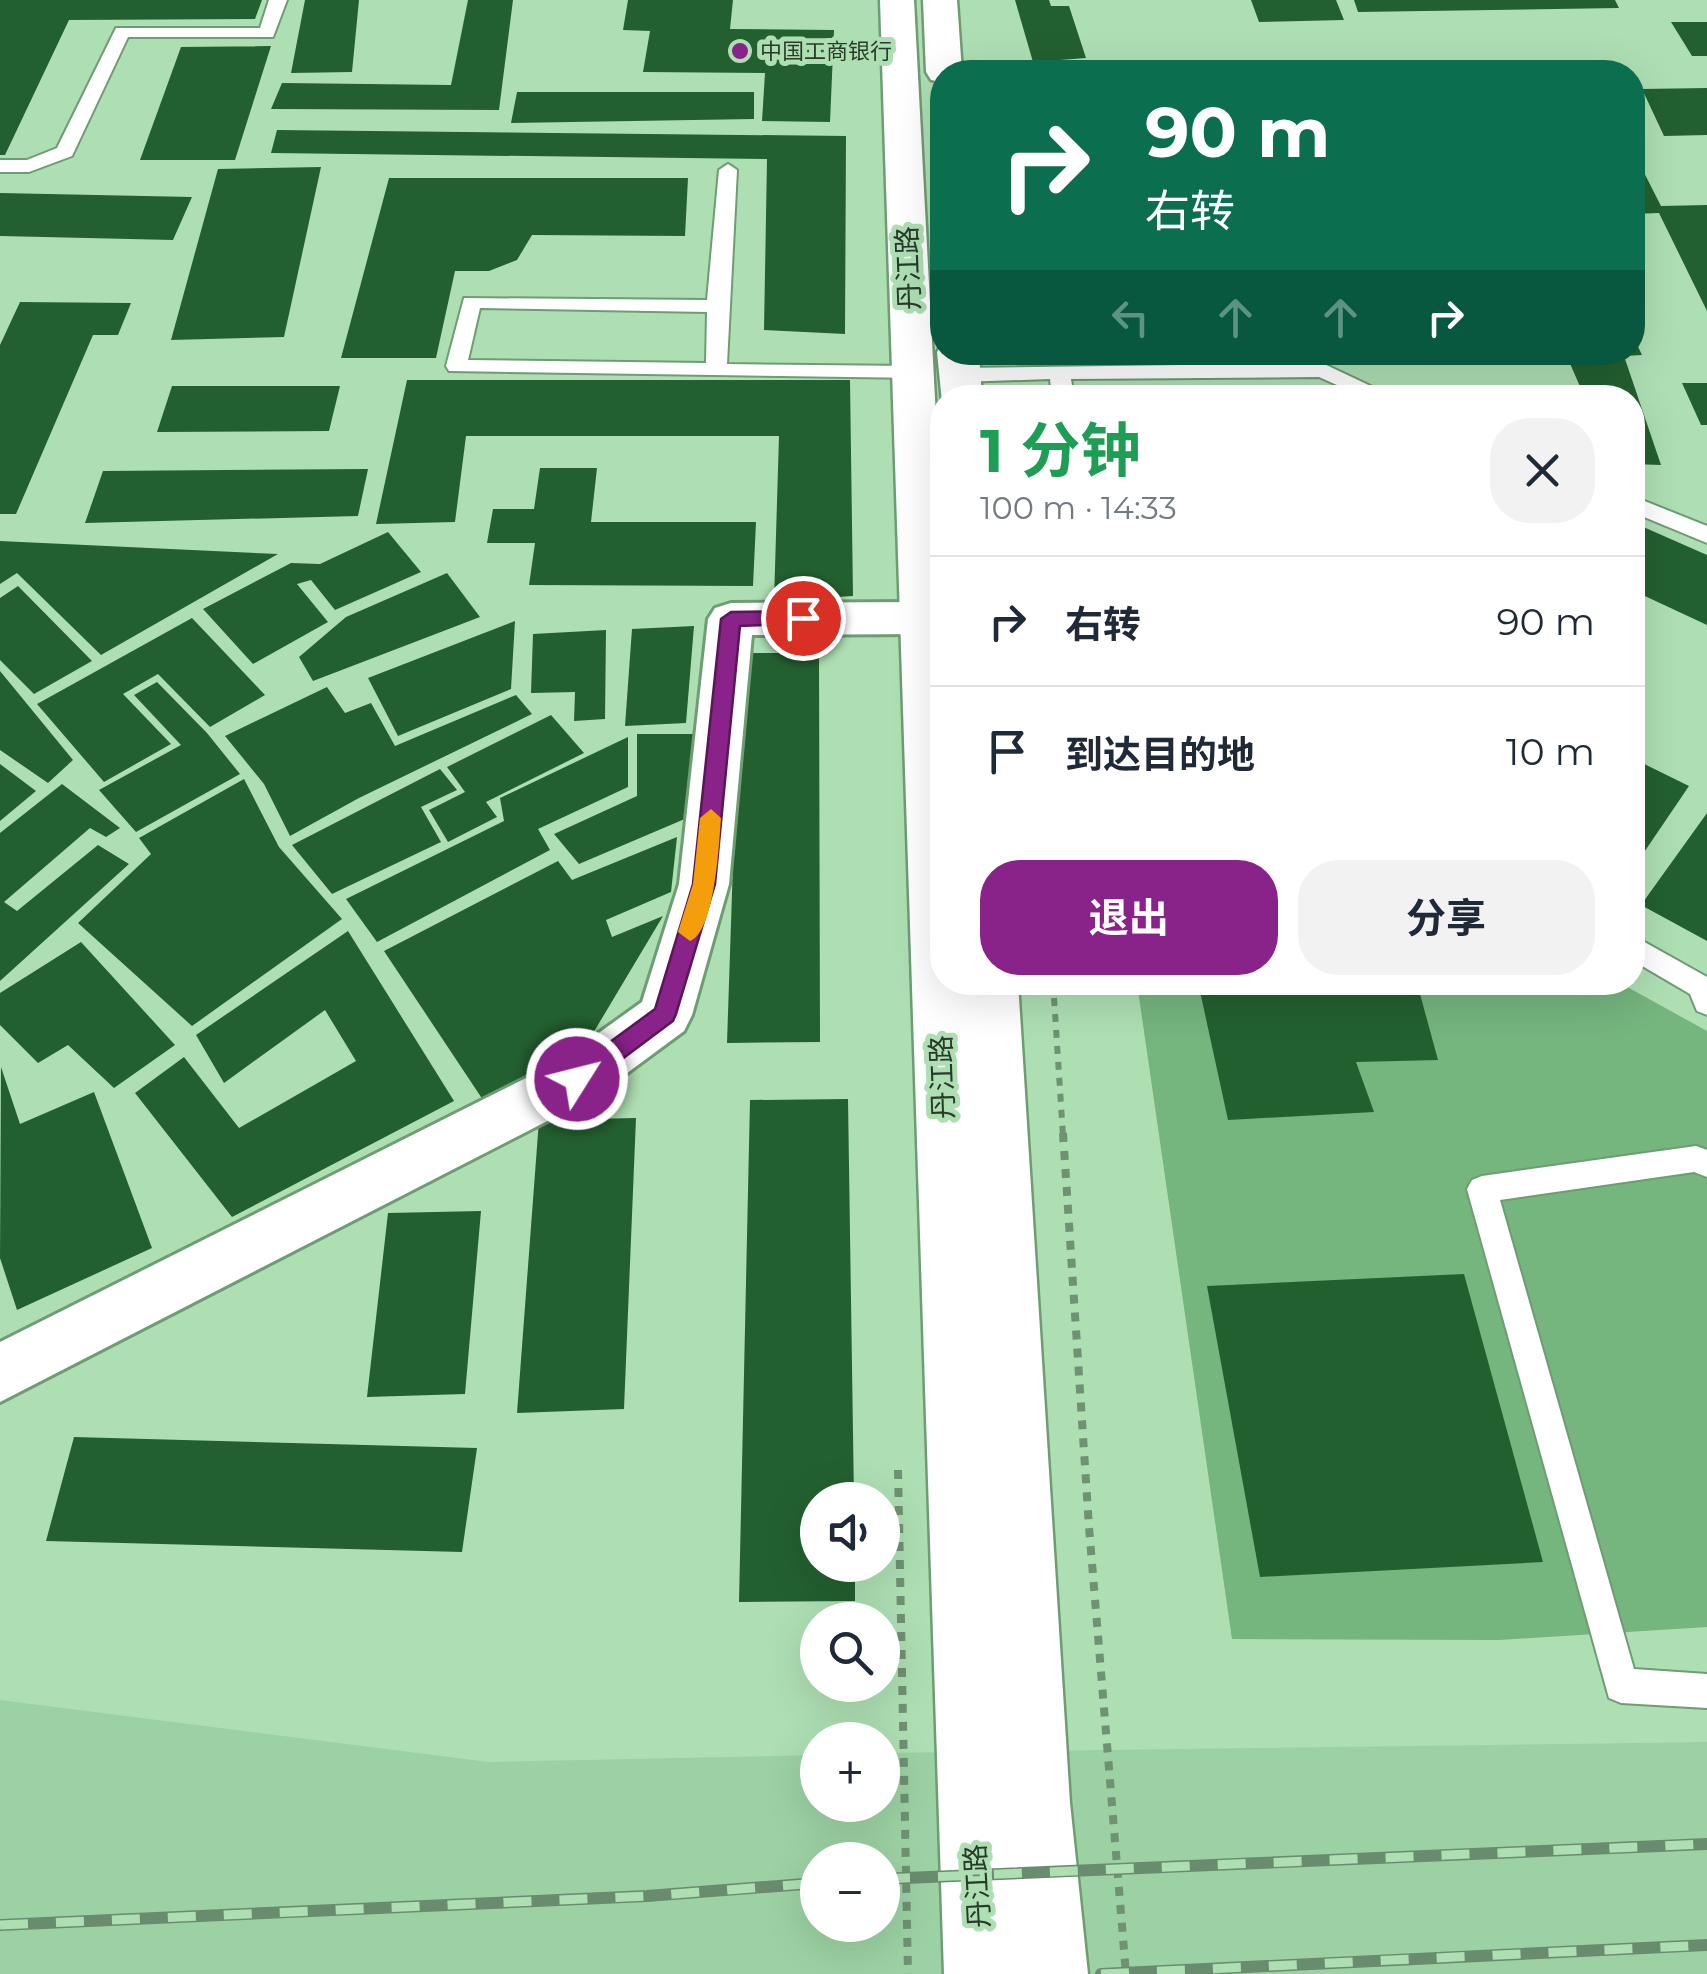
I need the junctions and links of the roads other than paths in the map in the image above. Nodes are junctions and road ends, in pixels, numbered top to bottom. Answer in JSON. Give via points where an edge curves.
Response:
{"nodes":[{"id":1,"x":278,"y":0,"type":"edge"},
{"id":2,"x":897,"y":0,"type":"edge"},
{"id":3,"x":940,"y":0,"type":"edge"},
{"id":4,"x":943,"y":60,"type":"edge"},
{"id":5,"x":0,"y":166,"type":"edge"},
{"id":6,"x":728,"y":170,"type":"dead end"},
{"id":7,"x":930,"y":242,"type":"edge"},
{"id":8,"x":717,"y":306,"type":"junction"},
{"id":9,"x":716,"y":370,"type":"junction"},
{"id":10,"x":1060,"y":372,"type":"junction"},
{"id":11,"x":948,"y":374,"type":"edge"},
{"id":12,"x":1062,"y":385,"type":"edge"},
{"id":13,"x":1356,"y":385,"type":"edge"},
{"id":14,"x":1645,"y":509,"type":"edge"},
{"id":15,"x":1707,"y":535,"type":"edge"},
{"id":16,"x":930,"y":543,"type":"edge"},
{"id":17,"x":922,"y":618,"type":"junction"},
{"id":18,"x":930,"y":799,"type":"edge"},
{"id":19,"x":1645,"y":954,"type":"edge"},
{"id":20,"x":939,"y":995,"type":"edge"},
{"id":21,"x":992,"y":995,"type":"edge"},
{"id":22,"x":1707,"y":1004,"type":"edge"},
{"id":23,"x":1707,"y":1164,"type":"edge"},
{"id":24,"x":0,"y":1374,"type":"edge"},
{"id":25,"x":1707,"y":1691,"type":"edge"},
{"id":26,"x":982,"y":1974,"type":"edge"},
{"id":27,"x":1050,"y":1974,"type":"edge"}],
"edges":[{"from":1,"to":5,"type":"lane","via":[[266,33],[122,32],[65,152],[29,166]]},
{"from":2,"to":7,"type":"main road","name":"丹江路"},
{"from":3,"to":4,"type":"main road"},
{"from":6,"to":8,"type":"lane"},
{"from":8,"to":9,"type":"lane"},
{"from":8,"to":9,"type":"lane","via":[[470,302],[456,366]]},
{"from":9,"to":11,"type":"lane"},
{"from":10,"to":11,"type":"lane"},
{"from":10,"to":12,"type":"lane"},
{"from":10,"to":13,"type":"lane","via":[[1322,370]]},
{"from":14,"to":15,"type":"lane"},
{"from":16,"to":17,"type":"main road","name":"丹江路"},
{"from":17,"to":18,"type":"main road","name":"丹江路"},
{"from":17,"to":24,"type":"street","via":[[731,619],[704,884],[665,1014],[577,1079]]},
{"from":19,"to":22,"type":"lane","via":[[1701,988]]},
{"from":20,"to":26,"type":"main road","name":"丹江路"},
{"from":21,"to":27,"type":"main road","name":"丹江路","via":[[1034,1803]]},
{"from":23,"to":25,"type":"lane","via":[[1696,1159],[1482,1189],[1620,1686]]}]}
